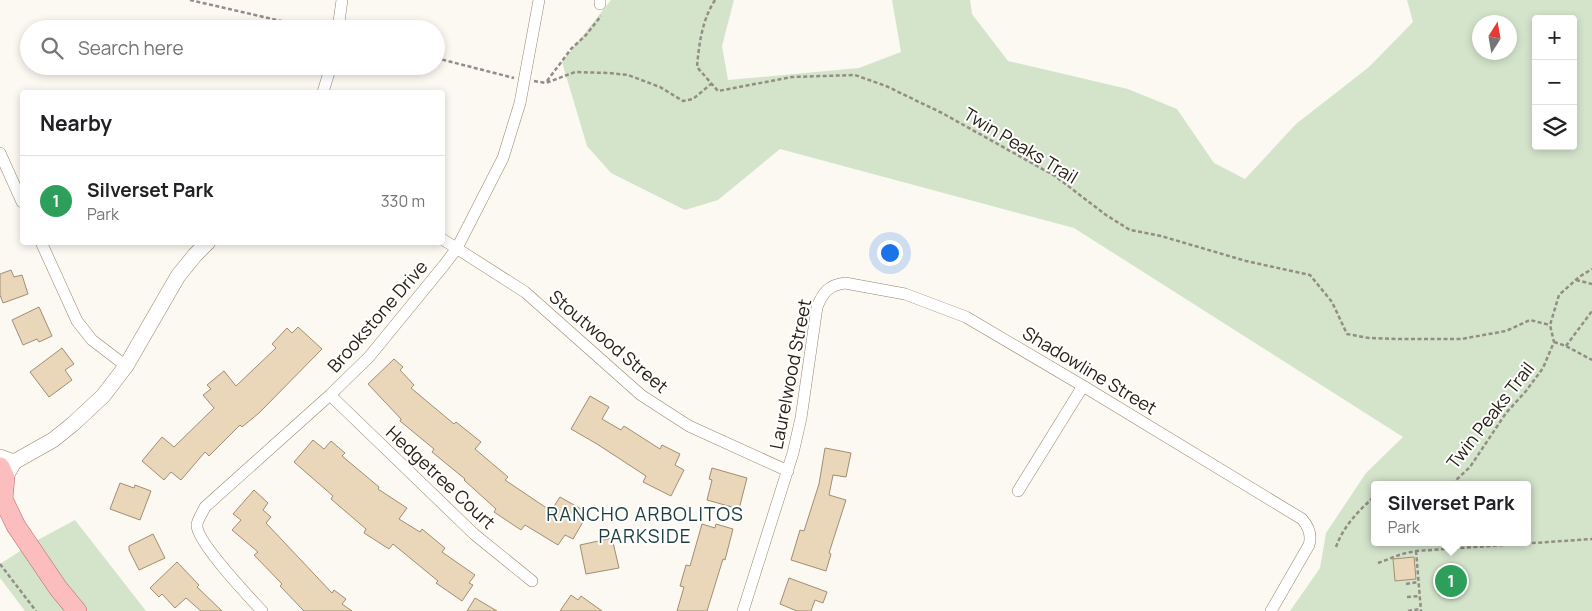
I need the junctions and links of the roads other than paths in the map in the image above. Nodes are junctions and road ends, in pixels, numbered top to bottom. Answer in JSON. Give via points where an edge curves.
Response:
{"nodes":[{"id":1,"x":342,"y":0,"type":"edge"},
{"id":2,"x":539,"y":0,"type":"edge"},
{"id":3,"x":339,"y":20,"type":"edge"},
{"id":4,"x":328,"y":75,"type":"edge"},
{"id":5,"x":324,"y":90,"type":"edge"},
{"id":6,"x":0,"y":153,"type":"edge"},
{"id":7,"x":20,"y":198,"type":"edge"},
{"id":8,"x":445,"y":241,"type":"edge"},
{"id":9,"x":42,"y":245,"type":"edge"},
{"id":10,"x":205,"y":245,"type":"edge"},
{"id":11,"x":457,"y":248,"type":"junction"},
{"id":12,"x":828,"y":288,"type":"joint"},
{"id":13,"x":126,"y":366,"type":"junction"},
{"id":14,"x":1083,"y":386,"type":"junction"},
{"id":15,"x":330,"y":395,"type":"junction"},
{"id":16,"x":4,"y":469,"type":"edge"},
{"id":17,"x":788,"y":471,"type":"junction"},
{"id":18,"x":1018,"y":490,"type":"dead end"},
{"id":19,"x":2,"y":499,"type":"edge"},
{"id":20,"x":532,"y":581,"type":"dead end"},
{"id":21,"x":77,"y":611,"type":"edge"},
{"id":22,"x":262,"y":611,"type":"edge"},
{"id":23,"x":743,"y":611,"type":"edge"},
{"id":24,"x":1270,"y":611,"type":"edge"}],
"edges":[{"from":1,"to":3,"type":"street"},
{"from":2,"to":11,"type":"street","name":"Brookstone Drive","via":[[520,103],[504,158]]},
{"from":4,"to":5,"type":"street"},
{"from":6,"to":7,"type":"street"},
{"from":8,"to":11,"type":"street","name":"Stoutwood Street"},
{"from":9,"to":13,"type":"street","via":[[77,321],[92,340]]},
{"from":10,"to":13,"type":"street","via":[[178,276]]},
{"from":11,"to":15,"type":"street","name":"Brookstone Drive","via":[[369,357]]},
{"from":11,"to":17,"type":"street","name":"Stoutwood Street","via":[[525,292],[641,395],[689,426]]},
{"from":12,"to":14,"type":"street","name":"Shadowline Street","via":[[845,282],[936,304],[966,317]]},
{"from":12,"to":17,"type":"street","name":"Laurelwood Street","via":[[817,307],[801,418]]},
{"from":13,"to":16,"type":"street","via":[[103,396],[74,424]]},
{"from":14,"to":18,"type":"street"},
{"from":14,"to":24,"type":"street","name":"Shadowline Street","via":[[1302,519],[1311,536],[1309,545]]},
{"from":15,"to":20,"type":"street","name":"Hedgetree Court","via":[[474,534]]},
{"from":15,"to":22,"type":"street","name":"Brookstone Drive","via":[[205,508],[197,525],[199,535],[234,582]]},
{"from":16,"to":19,"type":"main road"},
{"from":17,"to":23,"type":"street","name":"Laurelwood Street"},
{"from":19,"to":21,"type":"main road","via":[[16,526]]}]}
